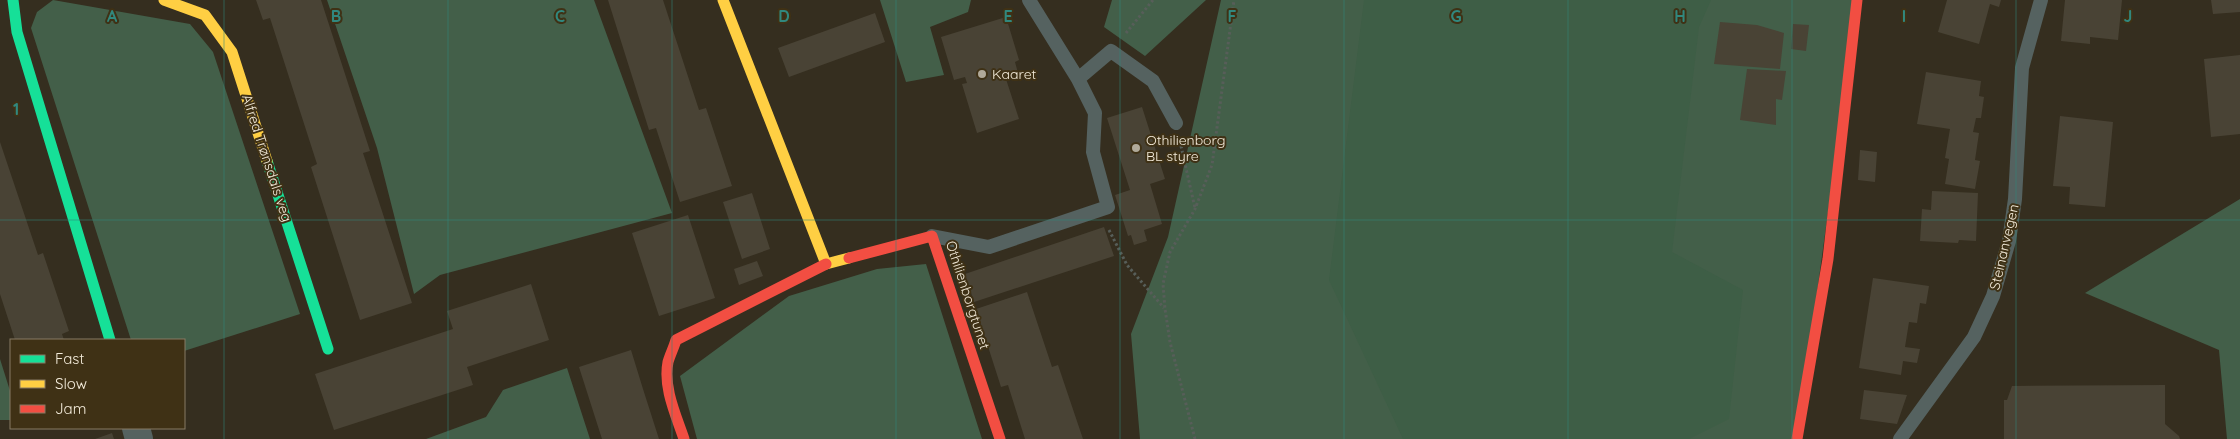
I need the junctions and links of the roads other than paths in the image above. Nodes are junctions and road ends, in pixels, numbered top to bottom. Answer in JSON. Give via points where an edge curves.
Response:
{"nodes":[{"id":1,"x":13,"y":0,"type":"edge"},
{"id":2,"x":164,"y":0,"type":"edge"},
{"id":3,"x":723,"y":0,"type":"edge"},
{"id":4,"x":1029,"y":0,"type":"edge"},
{"id":5,"x":1857,"y":0,"type":"edge"},
{"id":6,"x":2041,"y":0,"type":"edge"},
{"id":7,"x":1078,"y":78,"type":"junction"},
{"id":8,"x":1176,"y":123,"type":"road end"},
{"id":9,"x":932,"y":236,"type":"junction"},
{"id":10,"x":826,"y":264,"type":"junction"},
{"id":11,"x":110,"y":339,"type":"edge"},
{"id":12,"x":328,"y":349,"type":"dead end"},
{"id":13,"x":684,"y":439,"type":"edge"},
{"id":14,"x":1000,"y":439,"type":"edge"},
{"id":15,"x":1797,"y":439,"type":"edge"},
{"id":16,"x":1900,"y":439,"type":"edge"}],
"edges":[{"from":1,"to":11,"type":"street","via":[[17,32]]},
{"from":2,"to":12,"type":"street","name":"Alfred Trønsdals veg","via":[[205,15],[232,52]]},
{"from":3,"to":10,"type":"street"},
{"from":4,"to":7,"type":"lane"},
{"from":5,"to":15,"type":"street","via":[[1828,259]]},
{"from":6,"to":16,"type":"lane","name":"Steinanvegen","via":[[2022,68],[2016,199],[2009,241],[1993,296],[1974,336]]},
{"from":7,"to":8,"type":"lane","via":[[1111,51],[1153,81]]},
{"from":7,"to":9,"type":"lane","via":[[1096,112],[1093,152],[1108,207],[989,247]]},
{"from":9,"to":10,"type":"street","name":"Othilienborgtunet"},
{"from":9,"to":14,"type":"street","name":"Othilienborgtunet"},
{"from":10,"to":13,"type":"street","name":"Othilienborgtunet","via":[[676,340],[668,363],[668,379]]}]}
